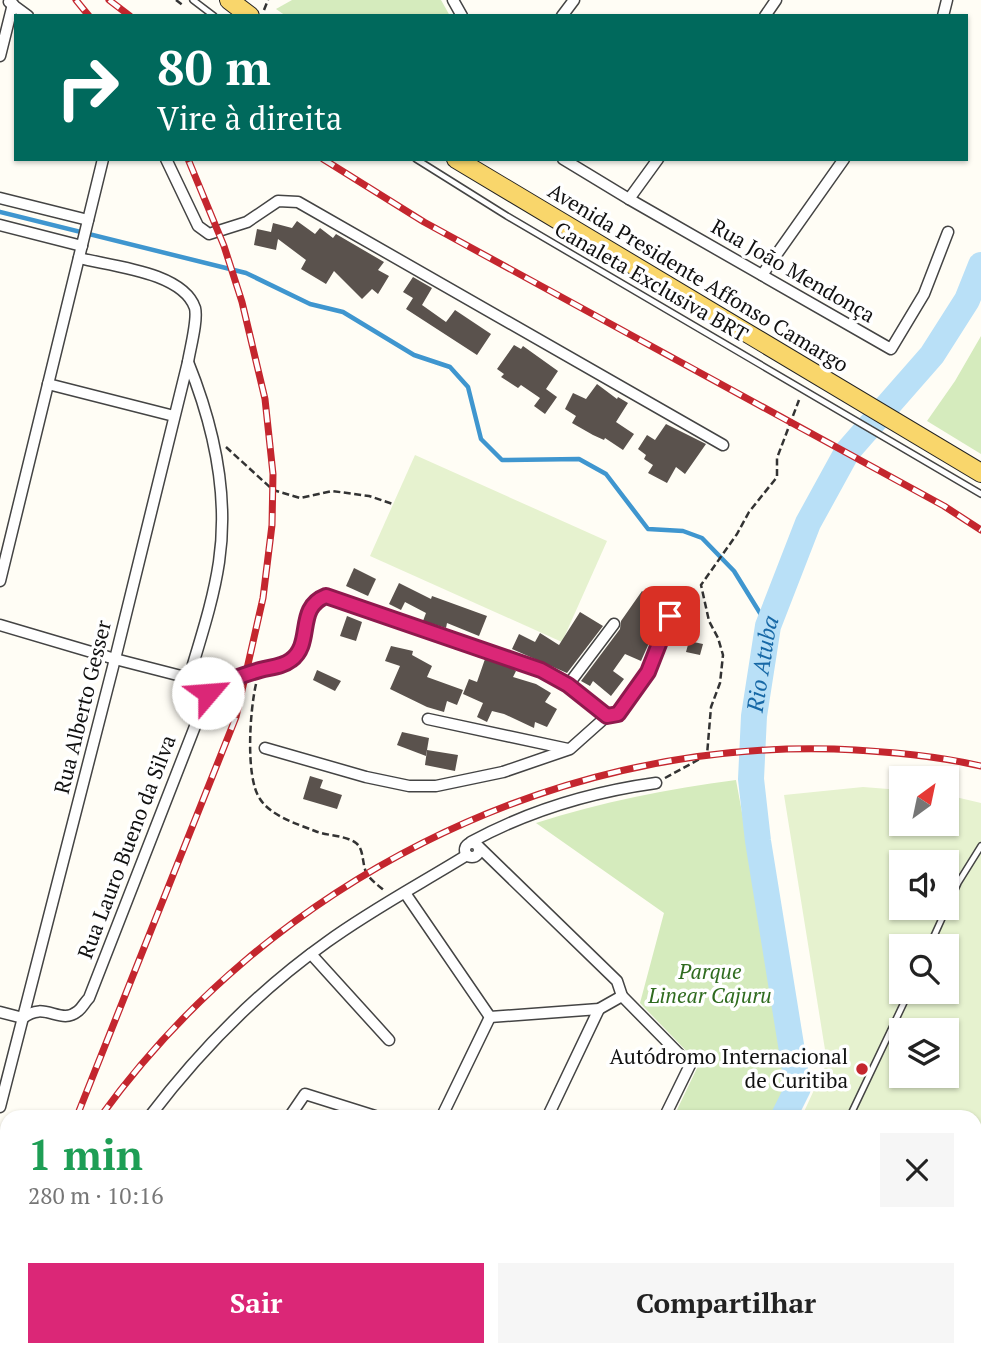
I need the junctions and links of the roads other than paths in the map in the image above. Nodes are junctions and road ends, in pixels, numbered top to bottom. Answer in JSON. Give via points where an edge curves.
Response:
{"nodes":[{"id":1,"x":193,"y":0,"type":"edge"},
{"id":2,"x":229,"y":0,"type":"edge"},
{"id":3,"x":10,"y":2,"type":"edge"},
{"id":4,"x":25,"y":14,"type":"edge"},
{"id":5,"x":211,"y":14,"type":"edge"},
{"id":6,"x":247,"y":14,"type":"edge"},
{"id":7,"x":0,"y":56,"type":"edge"},
{"id":8,"x":103,"y":161,"type":"edge"},
{"id":9,"x":167,"y":161,"type":"edge"},
{"id":10,"x":419,"y":161,"type":"edge"},
{"id":11,"x":459,"y":161,"type":"edge"},
{"id":12,"x":566,"y":161,"type":"edge"},
{"id":13,"x":657,"y":161,"type":"edge"},
{"id":14,"x":843,"y":161,"type":"edge"},
{"id":15,"x":0,"y":198,"type":"edge"},
{"id":16,"x":629,"y":199,"type":"junction"},
{"id":17,"x":88,"y":220,"type":"junction"},
{"id":18,"x":0,"y":225,"type":"edge"},
{"id":19,"x":948,"y":232,"type":"dead end"},
{"id":20,"x":82,"y":246,"type":"junction"},
{"id":21,"x":79,"y":258,"type":"junction"},
{"id":22,"x":762,"y":275,"type":"junction"},
{"id":23,"x":188,"y":362,"type":"junction"},
{"id":24,"x":48,"y":384,"type":"junction"},
{"id":25,"x":823,"y":390,"type":"junction"},
{"id":26,"x":174,"y":416,"type":"junction"},
{"id":27,"x":723,"y":445,"type":"dead end"},
{"id":28,"x":981,"y":473,"type":"edge"},
{"id":29,"x":981,"y":494,"type":"edge"},
{"id":30,"x":0,"y":581,"type":"edge"},
{"id":31,"x":670,"y":616,"type":"dead end"},
{"id":32,"x":614,"y":624,"type":"dead end"},
{"id":33,"x":0,"y":625,"type":"edge"},
{"id":34,"x":115,"y":659,"type":"junction"},
{"id":35,"x":189,"y":678,"type":"junction"},
{"id":36,"x":568,"y":685,"type":"junction"},
{"id":37,"x":208,"y":688,"type":"junction"},
{"id":38,"x":607,"y":716,"type":"junction"},
{"id":39,"x":428,"y":719,"type":"dead end"},
{"id":40,"x":265,"y":748,"type":"dead end"},
{"id":41,"x":570,"y":749,"type":"junction"},
{"id":42,"x":656,"y":783,"type":"road end"},
{"id":43,"x":475,"y":845,"type":"junction"},
{"id":44,"x":981,"y":846,"type":"edge"},
{"id":45,"x":400,"y":896,"type":"junction"},
{"id":46,"x":935,"y":934,"type":"edge"},
{"id":47,"x":310,"y":954,"type":"junction"},
{"id":48,"x":622,"y":996,"type":"junction"},
{"id":49,"x":903,"y":1004,"type":"edge"},
{"id":50,"x":599,"y":1009,"type":"junction"},
{"id":51,"x":0,"y":1013,"type":"edge"},
{"id":52,"x":490,"y":1017,"type":"junction"},
{"id":53,"x":23,"y":1018,"type":"junction"},
{"id":54,"x":389,"y":1040,"type":"dead end"},
{"id":55,"x":0,"y":1107,"type":"edge"},
{"id":56,"x":155,"y":1110,"type":"edge"},
{"id":57,"x":294,"y":1110,"type":"edge"},
{"id":58,"x":356,"y":1110,"type":"edge"},
{"id":59,"x":445,"y":1110,"type":"edge"},
{"id":60,"x":551,"y":1110,"type":"edge"},
{"id":61,"x":668,"y":1110,"type":"edge"},
{"id":62,"x":853,"y":1110,"type":"edge"}],
"edges":[{"from":1,"to":5,"type":"lane"},
{"from":2,"to":6,"type":"main road"},
{"from":3,"to":4,"type":"street"},
{"from":3,"to":7,"type":"street"},
{"from":8,"to":17,"type":"street"},
{"from":9,"to":27,"type":"street","via":[[198,226],[209,234],[247,222],[278,201],[298,202]]},
{"from":10,"to":25,"type":"lane","name":"Canaleta Exclusiva BRT","via":[[804,389]]},
{"from":11,"to":25,"type":"main road","name":"Avenida Presidente Affonso Camargo"},
{"from":12,"to":16,"type":"street","name":"Rua João Mendonça"},
{"from":13,"to":16,"type":"street"},
{"from":14,"to":22,"type":"street"},
{"from":15,"to":17,"type":"street"},
{"from":16,"to":22,"type":"street","name":"Rua João Mendonça"},
{"from":17,"to":20,"type":"street"},
{"from":18,"to":20,"type":"street"},
{"from":19,"to":22,"type":"street","name":"Rua João Mendonça","via":[[924,294],[891,349]]},
{"from":20,"to":21,"type":"street"},
{"from":21,"to":23,"type":"street","name":"Rua Alberto Gesser","via":[[171,281],[190,300],[195,315]]},
{"from":21,"to":24,"type":"street"},
{"from":23,"to":26,"type":"street","name":"Rua Alberto Gesser"},
{"from":23,"to":35,"type":"street","via":[[211,433],[222,523],[212,596]]},
{"from":24,"to":26,"type":"street"},
{"from":24,"to":30,"type":"street"},
{"from":25,"to":28,"type":"main road","name":"Avenida Presidente Affonso Camargo","via":[[881,414]]},
{"from":25,"to":29,"type":"lane","name":"Canaleta Exclusiva BRT"},
{"from":26,"to":34,"type":"street","name":"Rua Alberto Gesser"},
{"from":31,"to":38,"type":"street","via":[[648,672],[618,714]]},
{"from":32,"to":36,"type":"street"},
{"from":33,"to":34,"type":"street"},
{"from":34,"to":35,"type":"street"},
{"from":34,"to":53,"type":"street","name":"Rua Alberto Gesser"},
{"from":35,"to":37,"type":"street"},
{"from":36,"to":37,"type":"street","via":[[541,670],[326,596],[309,609],[300,650],[292,659]]},
{"from":36,"to":38,"type":"street"},
{"from":37,"to":53,"type":"street","name":"Rua Lauro Bueno da Silva","via":[[89,998],[69,1016],[38,1010]]},
{"from":38,"to":41,"type":"street"},
{"from":39,"to":41,"type":"street"},
{"from":40,"to":41,"type":"street","via":[[409,786],[436,786],[502,772]]},
{"from":42,"to":43,"type":"street","via":[[530,814],[498,828]]},
{"from":43,"to":45,"type":"street","via":[[465,849],[467,855]]},
{"from":43,"to":48,"type":"street","via":[[617,981]]},
{"from":44,"to":46,"type":"lane"},
{"from":45,"to":47,"type":"street"},
{"from":45,"to":52,"type":"street"},
{"from":47,"to":54,"type":"street"},
{"from":47,"to":56,"type":"street","via":[[226,1026]]},
{"from":48,"to":50,"type":"street"},
{"from":48,"to":61,"type":"street","via":[[690,1065]]},
{"from":49,"to":62,"type":"lane"},
{"from":50,"to":52,"type":"street"},
{"from":50,"to":60,"type":"street"},
{"from":51,"to":53,"type":"street"},
{"from":52,"to":59,"type":"street"},
{"from":53,"to":55,"type":"street","name":"Rua Alberto Gesser"},
{"from":57,"to":58,"type":"street","via":[[305,1094]]}]}
